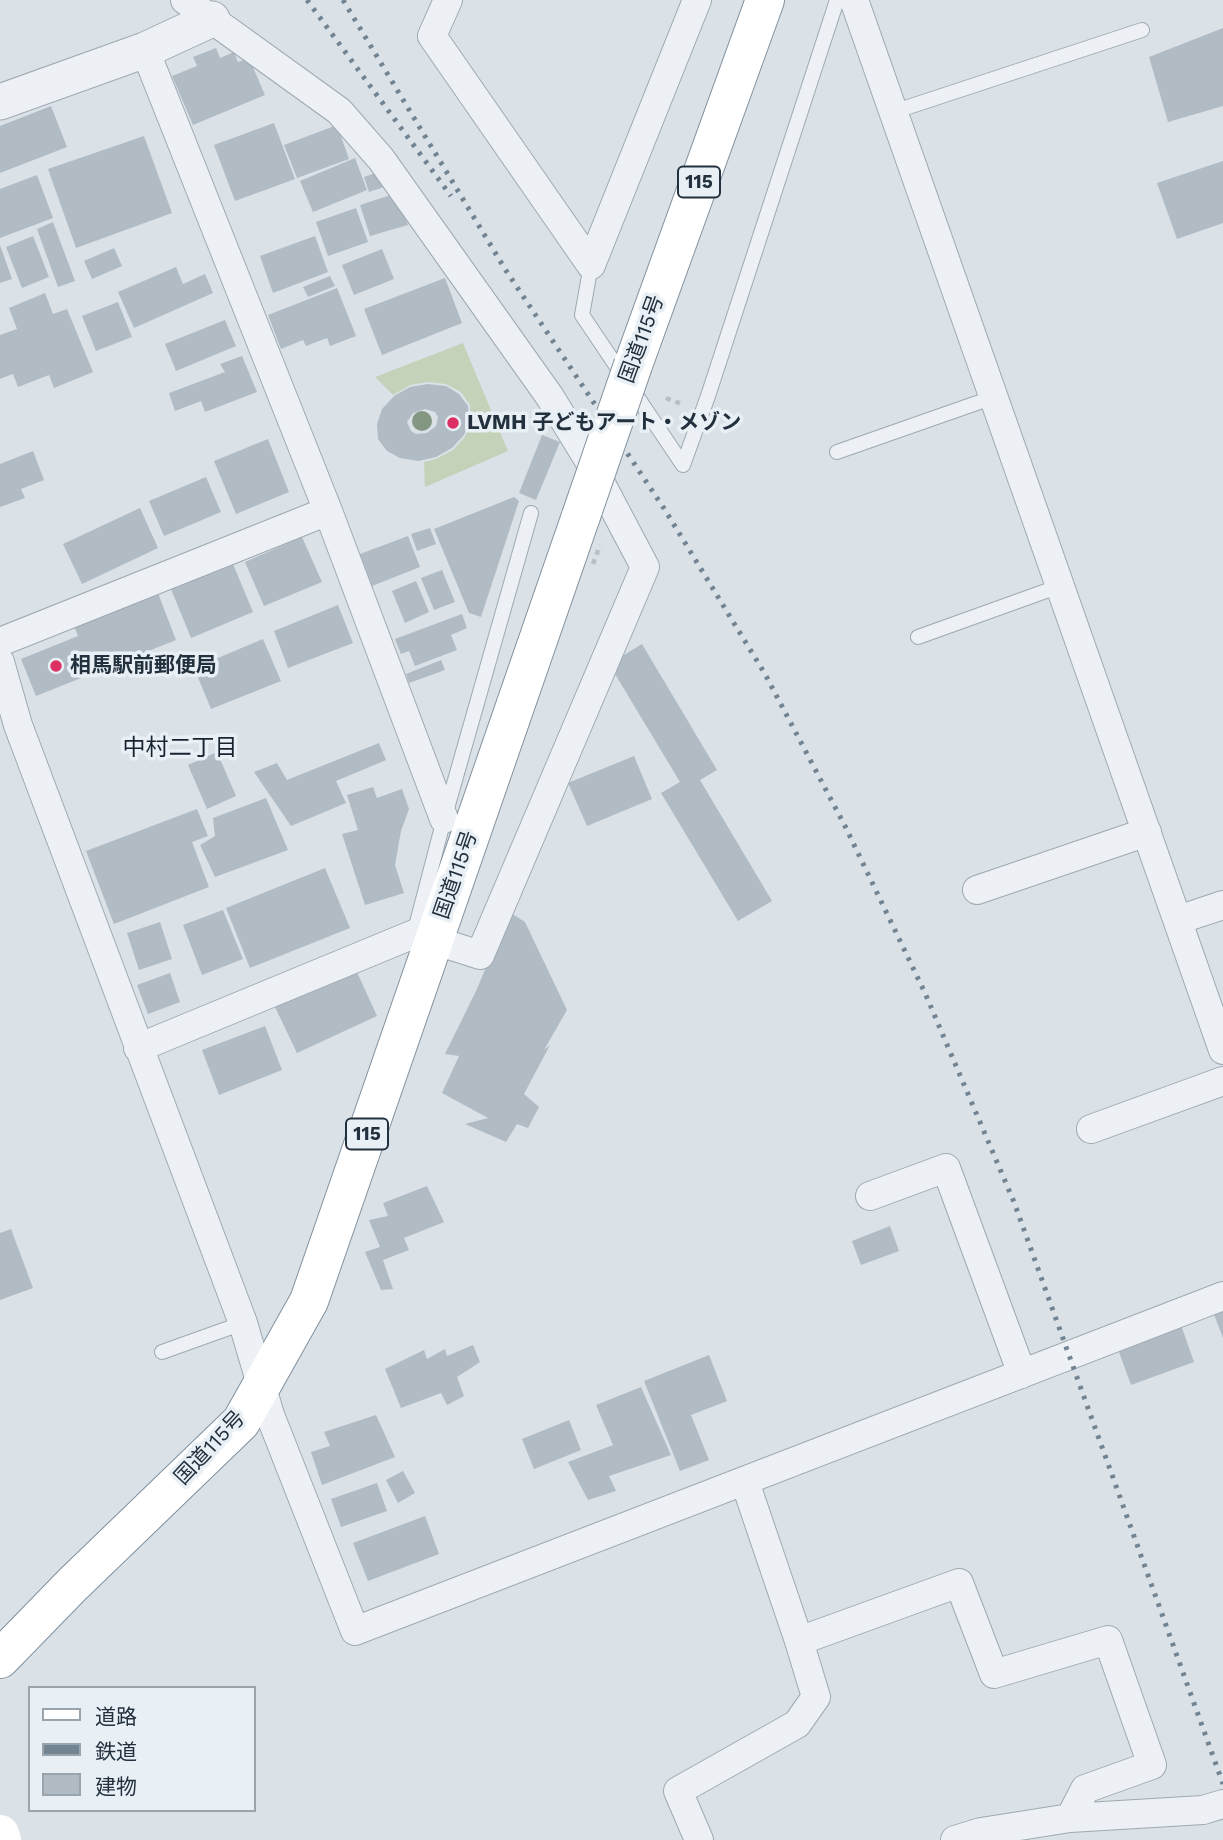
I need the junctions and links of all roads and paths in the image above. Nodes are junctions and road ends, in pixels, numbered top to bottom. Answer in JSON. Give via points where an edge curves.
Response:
{"nodes":[{"id":1,"x":448,"y":0,"type":"edge"},
{"id":2,"x":697,"y":0,"type":"edge"},
{"id":3,"x":765,"y":0,"type":"edge"},
{"id":4,"x":837,"y":0,"type":"edge"},
{"id":5,"x":854,"y":0,"type":"edge"},
{"id":6,"x":198,"y":9,"type":"edge"},
{"id":7,"x":1142,"y":30,"type":"dead end"},
{"id":8,"x":145,"y":50,"type":"junction"},
{"id":9,"x":0,"y":102,"type":"edge"},
{"id":10,"x":893,"y":112,"type":"junction"},
{"id":11,"x":591,"y":265,"type":"junction"},
{"id":12,"x":994,"y":397,"type":"junction"},
{"id":13,"x":837,"y":452,"type":"dead end"},
{"id":14,"x":328,"y":511,"type":"junction"},
{"id":15,"x":531,"y":513,"type":"dead end"},
{"id":16,"x":1060,"y":586,"type":"junction"},
{"id":17,"x":918,"y":637,"type":"dead end"},
{"id":18,"x":0,"y":642,"type":"edge"},
{"id":19,"x":0,"y":662,"type":"edge"},
{"id":20,"x":444,"y":819,"type":"junction"},
{"id":21,"x":1147,"y":832,"type":"junction"},
{"id":22,"x":977,"y":890,"type":"dead end"},
{"id":23,"x":1223,"y":905,"type":"edge"},
{"id":24,"x":1178,"y":920,"type":"junction"},
{"id":25,"x":419,"y":935,"type":"joint"},
{"id":26,"x":452,"y":946,"type":"dead end"},
{"id":27,"x":138,"y":1048,"type":"junction"},
{"id":28,"x":1223,"y":1050,"type":"edge"},
{"id":29,"x":1223,"y":1082,"type":"edge"},
{"id":30,"x":1091,"y":1129,"type":"dead end"},
{"id":31,"x":870,"y":1196,"type":"dead end"},
{"id":32,"x":1223,"y":1296,"type":"edge"},
{"id":33,"x":243,"y":1323,"type":"junction"},
{"id":34,"x":162,"y":1352,"type":"dead end"},
{"id":35,"x":1022,"y":1374,"type":"junction"},
{"id":36,"x":261,"y":1384,"type":"junction"},
{"id":37,"x":745,"y":1482,"type":"junction"},
{"id":38,"x":799,"y":1642,"type":"junction"},
{"id":39,"x":0,"y":1659,"type":"edge"},
{"id":40,"x":1223,"y":1804,"type":"edge"},
{"id":41,"x":1070,"y":1818,"type":"junction"},
{"id":42,"x":0,"y":1834,"type":"edge"},
{"id":43,"x":2,"y":1840,"type":"edge"},
{"id":44,"x":699,"y":1840,"type":"edge"},
{"id":45,"x":955,"y":1840,"type":"edge"}],
"edges":[{"from":1,"to":11,"type":"street","via":[[432,36]]},
{"from":2,"to":11,"type":"street"},
{"from":3,"to":36,"type":"main road","name":"国道115号","number":"115","bridge":true,"via":[[633,365],[309,1301]]},
{"from":4,"to":11,"type":"lane","via":[[683,465],[582,315]]},
{"from":5,"to":10,"type":"street"},
{"from":6,"to":8,"type":"street"},
{"from":6,"to":26,"type":"street","via":[[339,111],[381,159],[550,397],[645,567],[480,956]]},
{"from":7,"to":10,"type":"lane"},
{"from":8,"to":9,"type":"street"},
{"from":8,"to":14,"type":"street"},
{"from":10,"to":12,"type":"street"},
{"from":12,"to":13,"type":"lane"},
{"from":12,"to":16,"type":"street"},
{"from":14,"to":18,"type":"street"},
{"from":14,"to":20,"type":"street"},
{"from":15,"to":20,"type":"lane"},
{"from":16,"to":17,"type":"lane"},
{"from":16,"to":21,"type":"street"},
{"from":19,"to":27,"type":"street","via":[[18,725]]},
{"from":20,"to":25,"type":"lane"},
{"from":21,"to":22,"type":"street"},
{"from":21,"to":24,"type":"street"},
{"from":23,"to":24,"type":"street"},
{"from":24,"to":28,"type":"street"},
{"from":25,"to":27,"type":"street"},
{"from":27,"to":33,"type":"street"},
{"from":29,"to":30,"type":"street"},
{"from":31,"to":35,"type":"street","via":[[946,1168]]},
{"from":32,"to":35,"type":"street"},
{"from":33,"to":34,"type":"lane"},
{"from":33,"to":36,"type":"street"},
{"from":35,"to":37,"type":"street"},
{"from":36,"to":37,"type":"street","via":[[355,1632]]},
{"from":36,"to":39,"type":"main road","name":"国道115号","number":"115","via":[[241,1422]]},
{"from":37,"to":38,"type":"street"},
{"from":38,"to":41,"type":"street","via":[[959,1583],[994,1674],[1108,1640],[1152,1765],[1085,1789]]},
{"from":38,"to":44,"type":"street","via":[[816,1697],[797,1724],[678,1791]]},
{"from":40,"to":41,"type":"street","via":[[1203,1810]]},
{"from":41,"to":45,"type":"street"},
{"from":42,"to":43,"type":"main road"}]}
